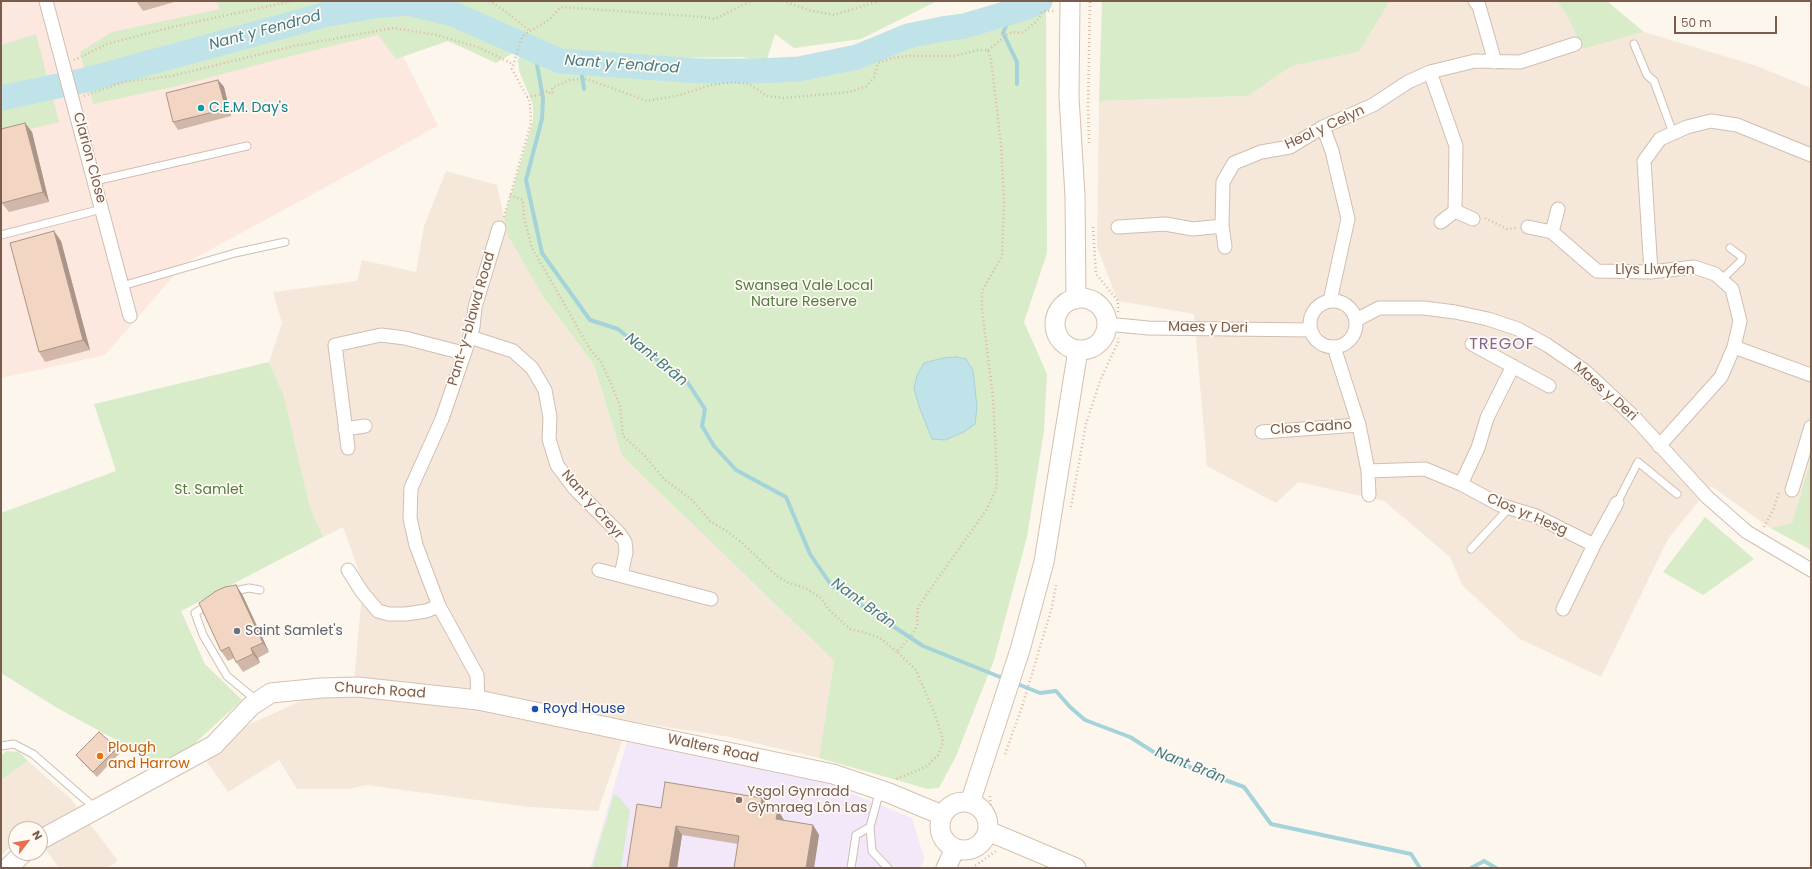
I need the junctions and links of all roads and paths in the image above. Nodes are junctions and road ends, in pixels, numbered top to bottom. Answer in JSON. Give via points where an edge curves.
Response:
{"nodes":[{"id":1,"x":46,"y":1,"type":"edge"},
{"id":2,"x":293,"y":1,"type":"edge"},
{"id":3,"x":489,"y":1,"type":"edge"},
{"id":4,"x":751,"y":1,"type":"edge"},
{"id":5,"x":783,"y":1,"type":"edge"},
{"id":6,"x":879,"y":1,"type":"edge"},
{"id":7,"x":1475,"y":1,"type":"edge"},
{"id":8,"x":1070,"y":5,"type":"edge"},
{"id":9,"x":530,"y":31,"type":"junction"},
{"id":10,"x":1575,"y":44,"type":"dead end"},
{"id":11,"x":1634,"y":44,"type":"dead end"},
{"id":12,"x":988,"y":50,"type":"junction"},
{"id":13,"x":1495,"y":62,"type":"junction"},
{"id":14,"x":63,"y":64,"type":"junction"},
{"id":15,"x":513,"y":64,"type":"junction"},
{"id":16,"x":1430,"y":72,"type":"junction"},
{"id":17,"x":527,"y":97,"type":"junction"},
{"id":18,"x":73,"y":98,"type":"junction"},
{"id":19,"x":1323,"y":127,"type":"junction"},
{"id":20,"x":1673,"y":133,"type":"junction"},
{"id":21,"x":247,"y":146,"type":"dead end"},
{"id":22,"x":1811,"y":155,"type":"edge"},
{"id":23,"x":95,"y":181,"type":"junction"},
{"id":24,"x":510,"y":195,"type":"junction"},
{"id":25,"x":102,"y":209,"type":"junction"},
{"id":26,"x":1558,"y":209,"type":"dead end"},
{"id":27,"x":1455,"y":211,"type":"junction"},
{"id":28,"x":1473,"y":219,"type":"joint"},
{"id":29,"x":1441,"y":222,"type":"dead end"},
{"id":30,"x":1118,"y":226,"type":"dead end"},
{"id":31,"x":1222,"y":226,"type":"junction"},
{"id":32,"x":1528,"y":227,"type":"joint"},
{"id":33,"x":499,"y":228,"type":"joint"},
{"id":34,"x":1552,"y":232,"type":"junction"},
{"id":35,"x":1,"y":235,"type":"edge"},
{"id":36,"x":285,"y":242,"type":"dead end"},
{"id":37,"x":1225,"y":247,"type":"dead end"},
{"id":38,"x":1730,"y":248,"type":"dead end"},
{"id":39,"x":1651,"y":272,"type":"junction"},
{"id":40,"x":1721,"y":280,"type":"junction"},
{"id":41,"x":122,"y":286,"type":"junction"},
{"id":42,"x":1076,"y":299,"type":"junction"},
{"id":43,"x":1330,"y":301,"type":"junction"},
{"id":44,"x":130,"y":316,"type":"dead end"},
{"id":45,"x":1356,"y":320,"type":"junction"},
{"id":46,"x":1106,"y":324,"type":"junction"},
{"id":47,"x":1311,"y":330,"type":"junction"},
{"id":48,"x":470,"y":336,"type":"junction"},
{"id":49,"x":1472,"y":344,"type":"dead end"},
{"id":50,"x":1734,"y":347,"type":"junction"},
{"id":51,"x":1334,"y":348,"type":"junction"},
{"id":52,"x":1078,"y":350,"type":"junction"},
{"id":53,"x":463,"y":353,"type":"junction"},
{"id":54,"x":1513,"y":366,"type":"junction"},
{"id":55,"x":1811,"y":376,"type":"edge"},
{"id":56,"x":1549,"y":386,"type":"dead end"},
{"id":57,"x":1359,"y":425,"type":"junction"},
{"id":58,"x":365,"y":426,"type":"dead end"},
{"id":59,"x":1811,"y":427,"type":"edge"},
{"id":60,"x":345,"y":430,"type":"junction"},
{"id":61,"x":1262,"y":432,"type":"dead end"},
{"id":62,"x":1659,"y":446,"type":"junction"},
{"id":63,"x":348,"y":448,"type":"dead end"},
{"id":64,"x":1368,"y":471,"type":"junction"},
{"id":65,"x":1461,"y":484,"type":"junction"},
{"id":66,"x":1792,"y":490,"type":"joint"},
{"id":67,"x":1677,"y":494,"type":"dead end"},
{"id":68,"x":1369,"y":496,"type":"dead end"},
{"id":69,"x":1617,"y":503,"type":"joint"},
{"id":70,"x":1509,"y":508,"type":"junction"},
{"id":71,"x":1757,"y":539,"type":"junction"},
{"id":72,"x":1594,"y":545,"type":"junction"},
{"id":73,"x":1471,"y":549,"type":"dead end"},
{"id":74,"x":348,"y":570,"type":"dead end"},
{"id":75,"x":599,"y":570,"type":"dead end"},
{"id":76,"x":1811,"y":570,"type":"edge"},
{"id":77,"x":621,"y":575,"type":"junction"},
{"id":78,"x":260,"y":590,"type":"dead end"},
{"id":79,"x":711,"y":599,"type":"dead end"},
{"id":80,"x":439,"y":606,"type":"junction"},
{"id":81,"x":1563,"y":609,"type":"dead end"},
{"id":82,"x":897,"y":652,"type":"junction"},
{"id":83,"x":478,"y":700,"type":"junction"},
{"id":84,"x":258,"y":702,"type":"junction"},
{"id":85,"x":1,"y":746,"type":"edge"},
{"id":86,"x":885,"y":791,"type":"junction"},
{"id":87,"x":970,"y":803,"type":"junction"},
{"id":88,"x":96,"y":809,"type":"junction"},
{"id":89,"x":942,"y":815,"type":"junction"},
{"id":90,"x":870,"y":827,"type":"junction"},
{"id":91,"x":988,"y":831,"type":"junction"},
{"id":92,"x":48,"y":836,"type":"edge"},
{"id":93,"x":955,"y":849,"type":"junction"},
{"id":94,"x":851,"y":868,"type":"edge"},
{"id":95,"x":888,"y":868,"type":"edge"},
{"id":96,"x":946,"y":868,"type":"edge"},
{"id":97,"x":1076,"y":868,"type":"edge"}],
"edges":[{"from":1,"to":14,"type":"street","name":"Clarion Close"},
{"from":2,"to":14,"type":"path","via":[[172,26],[107,44]]},
{"from":3,"to":9,"type":"path"},
{"from":4,"to":9,"type":"path","via":[[715,19],[560,7],[549,20]]},
{"from":5,"to":6,"type":"path","via":[[808,10],[834,15]]},
{"from":7,"to":13,"type":"street","via":[[1479,6]]},
{"from":8,"to":12,"type":"path","via":[[1043,11],[1037,21],[1021,33],[1013,32]]},
{"from":8,"to":42,"type":"main road","via":[[1069,97],[1075,196]]},
{"from":9,"to":15,"type":"path","via":[[522,37]]},
{"from":10,"to":13,"type":"street","name":"Heol y Celyn","via":[[1520,62]]},
{"from":11,"to":20,"type":"lane","via":[[1647,75],[1654,82]]},
{"from":12,"to":17,"type":"path","via":[[954,56],[892,58],[878,63],[874,76],[866,86],[850,92],[784,98],[767,96],[749,84],[733,82],[648,101],[581,79],[558,85],[552,88],[551,94],[548,91]]},
{"from":12,"to":82,"type":"path","via":[[1001,144],[1004,201],[1002,256],[982,291],[993,397],[996,489],[987,509],[922,601],[918,608],[917,626]]},
{"from":13,"to":16,"type":"street","name":"Heol y Celyn","via":[[1475,61]]},
{"from":14,"to":18,"type":"street","name":"Clarion Close"},
{"from":15,"to":17,"type":"path","via":[[512,69]]},
{"from":15,"to":18,"type":"path","via":[[480,48],[437,35],[393,28],[294,46],[172,76],[124,82]]},
{"from":16,"to":19,"type":"street","name":"Heol y Celyn","via":[[1408,82],[1373,105]]},
{"from":16,"to":27,"type":"street","via":[[1456,146]]},
{"from":17,"to":24,"type":"path","via":[[530,102],[531,124]]},
{"from":18,"to":23,"type":"street","name":"Clarion Close"},
{"from":19,"to":31,"type":"street","name":"Heol y Celyn","via":[[1290,147],[1261,152],[1234,163],[1223,182]]},
{"from":19,"to":43,"type":"street","via":[[1332,151],[1348,219]]},
{"from":20,"to":22,"type":"street","via":[[1712,121],[1737,125]]},
{"from":20,"to":39,"type":"street","via":[[1660,139],[1644,161]]},
{"from":21,"to":23,"type":"lane"},
{"from":23,"to":25,"type":"street","name":"Clarion Close"},
{"from":24,"to":33,"type":"path"},
{"from":24,"to":82,"type":"path","via":[[523,200],[524,218],[532,248],[590,348],[601,362],[620,406],[623,436],[643,454],[664,479],[692,500],[710,521],[741,542],[777,576],[821,598],[829,610],[850,629],[880,638]]},
{"from":25,"to":35,"type":"lane"},
{"from":25,"to":41,"type":"street","name":"Clarion Close"},
{"from":26,"to":34,"type":"street"},
{"from":27,"to":28,"type":"street"},
{"from":27,"to":29,"type":"street"},
{"from":28,"to":32,"type":"path","via":[[1481,216],[1507,229]]},
{"from":30,"to":31,"type":"street","via":[[1165,224],[1193,229]]},
{"from":31,"to":37,"type":"street","name":"Heol y Celyn"},
{"from":32,"to":34,"type":"street","name":"Llys Llwyfen"},
{"from":33,"to":48,"type":"street","name":"Pant-y-blawd Road","via":[[475,307]]},
{"from":34,"to":39,"type":"street","name":"Llys Llwyfen","via":[[1597,271]]},
{"from":36,"to":41,"type":"lane","via":[[235,253]]},
{"from":38,"to":40,"type":"lane","via":[[1742,257],[1741,261]]},
{"from":39,"to":40,"type":"street","name":"Llys Llwyfen","via":[[1694,267],[1715,274]]},
{"from":40,"to":50,"type":"street","name":"Llys Llwyfen","via":[[1732,289],[1740,321]]},
{"from":41,"to":44,"type":"street","name":"Clarion Close"},
{"from":42,"to":46,"type":"main road","via":[[1084,298],[1097,304],[1102,310]]},
{"from":42,"to":52,"type":"main road","via":[[1060,308],[1054,325],[1056,334],[1062,342],[1069,348]]},
{"from":43,"to":45,"type":"street","via":[[1341,302],[1350,308]]},
{"from":43,"to":47,"type":"street","via":[[1320,304],[1313,312]]},
{"from":45,"to":51,"type":"street","via":[[1356,330],[1352,338],[1344,345]]},
{"from":45,"to":62,"type":"street","name":"Maes y Deri","via":[[1379,308],[1424,308],[1482,318],[1518,329],[1585,371],[1635,418]]},
{"from":46,"to":47,"type":"street","name":"Maes y Deri","via":[[1148,328]]},
{"from":46,"to":52,"type":"main road","via":[[1106,331],[1098,343],[1086,350]]},
{"from":47,"to":51,"type":"street","via":[[1320,344]]},
{"from":48,"to":53,"type":"street","name":"Pant-y-blawd Road"},
{"from":48,"to":77,"type":"street","name":"Nant y Creyr","via":[[513,351],[532,368],[545,390],[550,417],[548,439],[557,465],[625,542],[626,552]]},
{"from":49,"to":54,"type":"street"},
{"from":50,"to":55,"type":"street"},
{"from":50,"to":62,"type":"street","name":"Llys Llwyfen","via":[[1722,377]]},
{"from":51,"to":57,"type":"street"},
{"from":52,"to":87,"type":"main road","via":[[1044,562],[1020,650]]},
{"from":53,"to":60,"type":"street","via":[[405,338],[381,335],[335,345]]},
{"from":53,"to":80,"type":"street","name":"Pant-y-blawd Road","via":[[442,419],[411,488],[410,518],[416,545]]},
{"from":54,"to":56,"type":"street"},
{"from":54,"to":65,"type":"street","via":[[1487,418],[1478,448]]},
{"from":57,"to":61,"type":"street","name":"Clos Cadno"},
{"from":57,"to":64,"type":"street"},
{"from":58,"to":60,"type":"street"},
{"from":59,"to":66,"type":"street"},
{"from":60,"to":63,"type":"street"},
{"from":62,"to":71,"type":"street","name":"Maes y Deri","via":[[1707,496]]},
{"from":64,"to":65,"type":"street","name":"Clos yr Hesg","via":[[1425,469]]},
{"from":64,"to":68,"type":"street"},
{"from":65,"to":70,"type":"street","name":"Clos yr Hesg"},
{"from":66,"to":71,"type":"path","via":[[1780,490],[1774,508]]},
{"from":67,"to":69,"type":"lane","via":[[1638,462]]},
{"from":69,"to":72,"type":"street"},
{"from":70,"to":72,"type":"street","name":"Clos yr Hesg","via":[[1536,516]]},
{"from":70,"to":73,"type":"lane"},
{"from":71,"to":76,"type":"street","name":"Maes y Deri"},
{"from":72,"to":81,"type":"street"},
{"from":74,"to":80,"type":"street","via":[[378,611],[406,614]]},
{"from":75,"to":77,"type":"street"},
{"from":77,"to":79,"type":"street"},
{"from":78,"to":84,"type":"lane","via":[[249,588],[226,592],[195,613],[203,635],[227,676]]},
{"from":80,"to":83,"type":"street","name":"Pant-y-blawd Road","via":[[477,675]]},
{"from":82,"to":86,"type":"path","via":[[916,670],[934,712],[943,744],[938,755],[926,767],[893,780]]},
{"from":83,"to":84,"type":"main road","name":"Church Road","via":[[358,687],[271,693]]},
{"from":83,"to":86,"type":"main road","name":"Walters Road","via":[[833,774]]},
{"from":84,"to":88,"type":"main road","name":"Church Road","via":[[251,706],[214,745]]},
{"from":85,"to":88,"type":"lane","via":[[14,744],[34,754]]},
{"from":86,"to":89,"type":"main road","name":"Walters Road"},
{"from":86,"to":90,"type":"lane"},
{"from":87,"to":89,"type":"main road","via":[[954,804]]},
{"from":87,"to":91,"type":"main road","via":[[984,813]]},
{"from":88,"to":92,"type":"main road","name":"Church Road"},
{"from":89,"to":93,"type":"main road","via":[[939,825],[941,835],[946,843]]},
{"from":90,"to":94,"type":"lane","via":[[856,835]]},
{"from":90,"to":95,"type":"lane","via":[[872,851]]},
{"from":91,"to":93,"type":"main road","via":[[985,839],[972,849]]},
{"from":91,"to":97,"type":"main road"},
{"from":93,"to":96,"type":"main road"}]}
